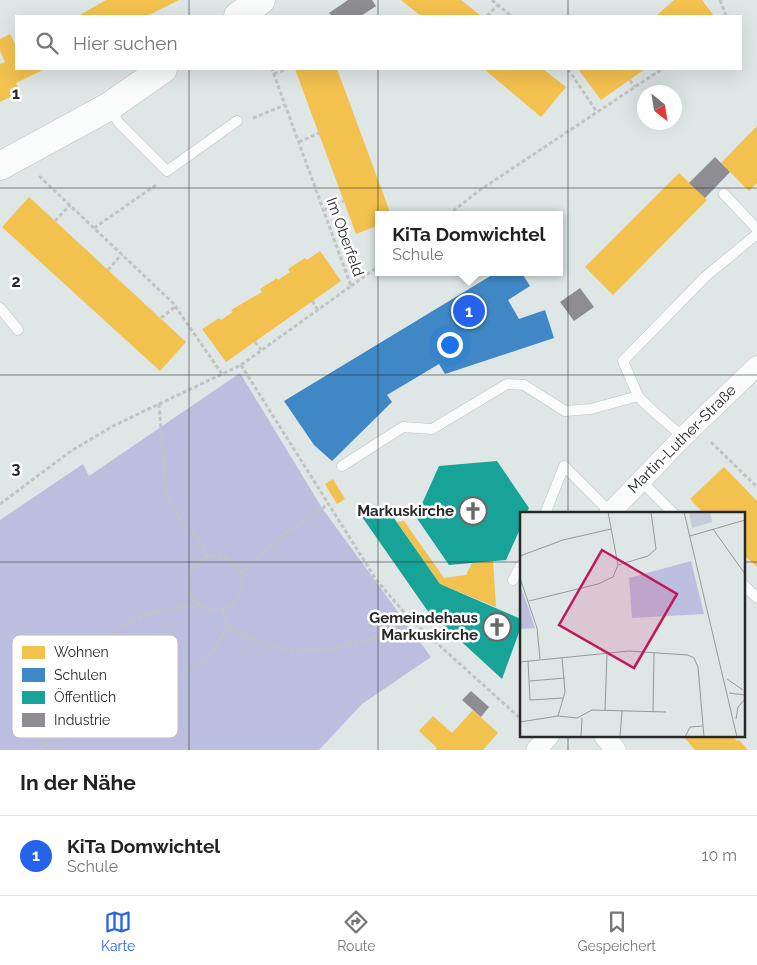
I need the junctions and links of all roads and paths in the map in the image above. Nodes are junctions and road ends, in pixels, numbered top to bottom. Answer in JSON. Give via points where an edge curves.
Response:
{"nodes":[{"id":1,"x":261,"y":0,"type":"edge"},
{"id":2,"x":492,"y":0,"type":"edge"},
{"id":3,"x":720,"y":0,"type":"edge"},
{"id":4,"x":498,"y":5,"type":"junction"},
{"id":5,"x":239,"y":15,"type":"edge"},
{"id":6,"x":488,"y":15,"type":"edge"},
{"id":7,"x":510,"y":15,"type":"edge"},
{"id":8,"x":726,"y":15,"type":"edge"},
{"id":9,"x":162,"y":70,"type":"edge"},
{"id":10,"x":272,"y":70,"type":"edge"},
{"id":11,"x":284,"y":70,"type":"edge"},
{"id":12,"x":569,"y":70,"type":"edge"},
{"id":13,"x":660,"y":70,"type":"edge"},
{"id":14,"x":274,"y":74,"type":"junction"},
{"id":15,"x":630,"y":80,"type":"dead end"},
{"id":16,"x":635,"y":87,"type":"junction"},
{"id":17,"x":285,"y":105,"type":"junction"},
{"id":18,"x":110,"y":106,"type":"junction"},
{"id":19,"x":597,"y":112,"type":"junction"},
{"id":20,"x":237,"y":121,"type":"joint"},
{"id":21,"x":319,"y":133,"type":"dead end"},
{"id":22,"x":299,"y":142,"type":"junction"},
{"id":23,"x":9,"y":161,"type":"edge"},
{"id":24,"x":167,"y":171,"type":"junction"},
{"id":25,"x":724,"y":194,"type":"dead end"},
{"id":26,"x":344,"y":201,"type":"dead end"},
{"id":27,"x":70,"y":205,"type":"junction"},
{"id":28,"x":324,"y":210,"type":"junction"},
{"id":29,"x":453,"y":211,"type":"edge"},
{"id":30,"x":55,"y":221,"type":"dead end"},
{"id":31,"x":94,"y":228,"type":"junction"},
{"id":32,"x":757,"y":229,"type":"edge"},
{"id":33,"x":757,"y":234,"type":"edge"},
{"id":34,"x":122,"y":254,"type":"junction"},
{"id":35,"x":375,"y":269,"type":"edge"},
{"id":36,"x":108,"y":270,"type":"dead end"},
{"id":37,"x":352,"y":286,"type":"junction"},
{"id":38,"x":312,"y":302,"type":"dead end"},
{"id":39,"x":176,"y":307,"type":"junction"},
{"id":40,"x":0,"y":308,"type":"edge"},
{"id":41,"x":318,"y":310,"type":"junction"},
{"id":42,"x":160,"y":318,"type":"dead end"},
{"id":43,"x":18,"y":330,"type":"dead end"},
{"id":44,"x":255,"y":342,"type":"dead end"},
{"id":45,"x":261,"y":350,"type":"junction"},
{"id":46,"x":241,"y":365,"type":"junction"},
{"id":47,"x":222,"y":374,"type":"junction"},
{"id":48,"x":754,"y":374,"type":"edge"},
{"id":49,"x":638,"y":396,"type":"junction"},
{"id":50,"x":159,"y":404,"type":"junction"},
{"id":51,"x":689,"y":431,"type":"junction"},
{"id":52,"x":342,"y":466,"type":"dead end"},
{"id":53,"x":640,"y":480,"type":"junction"},
{"id":54,"x":757,"y":487,"type":"edge"},
{"id":55,"x":0,"y":504,"type":"edge"},
{"id":56,"x":327,"y":505,"type":"junction"},
{"id":57,"x":546,"y":512,"type":"edge"},
{"id":58,"x":608,"y":512,"type":"edge"},
{"id":59,"x":610,"y":512,"type":"edge"},
{"id":60,"x":672,"y":512,"type":"edge"},
{"id":61,"x":208,"y":557,"type":"junction"},
{"id":62,"x":520,"y":567,"type":"edge"},
{"id":63,"x":240,"y":573,"type":"junction"},
{"id":64,"x":513,"y":580,"type":"dead end"},
{"id":65,"x":744,"y":585,"type":"edge"},
{"id":66,"x":757,"y":598,"type":"edge"},
{"id":67,"x":199,"y":605,"type":"junction"},
{"id":68,"x":222,"y":610,"type":"junction"},
{"id":69,"x":410,"y":619,"type":"junction"},
{"id":70,"x":228,"y":627,"type":"junction"},
{"id":71,"x":110,"y":635,"type":"edge"},
{"id":72,"x":178,"y":677,"type":"edge"},
{"id":73,"x":520,"y":718,"type":"edge"},
{"id":74,"x":50,"y":738,"type":"edge"},
{"id":75,"x":547,"y":738,"type":"edge"},
{"id":76,"x":606,"y":738,"type":"edge"},
{"id":77,"x":40,"y":750,"type":"edge"},
{"id":78,"x":536,"y":750,"type":"edge"},
{"id":79,"x":616,"y":750,"type":"edge"}],
"edges":[{"from":1,"to":5,"type":"street"},
{"from":2,"to":4,"type":"path"},
{"from":3,"to":8,"type":"path"},
{"from":4,"to":6,"type":"path"},
{"from":4,"to":7,"type":"path"},
{"from":9,"to":18,"type":"street"},
{"from":10,"to":14,"type":"path","name":"Im Oberfeld"},
{"from":11,"to":14,"type":"path"},
{"from":12,"to":19,"type":"path"},
{"from":13,"to":16,"type":"path"},
{"from":14,"to":17,"type":"path","name":"Im Oberfeld"},
{"from":15,"to":16,"type":"path"},
{"from":16,"to":19,"type":"path"},
{"from":17,"to":20,"type":"path","via":[[254,118]]},
{"from":17,"to":22,"type":"path","name":"Im Oberfeld"},
{"from":18,"to":23,"type":"street"},
{"from":18,"to":24,"type":"lane","via":[[118,122]]},
{"from":19,"to":29,"type":"path"},
{"from":20,"to":24,"type":"lane"},
{"from":21,"to":22,"type":"path"},
{"from":22,"to":28,"type":"path","name":"Im Oberfeld"},
{"from":23,"to":27,"type":"path"},
{"from":24,"to":31,"type":"path","via":[[162,181]]},
{"from":25,"to":32,"type":"lane"},
{"from":26,"to":28,"type":"path"},
{"from":27,"to":30,"type":"path"},
{"from":27,"to":31,"type":"path"},
{"from":28,"to":37,"type":"path","name":"Im Oberfeld"},
{"from":31,"to":34,"type":"path"},
{"from":33,"to":49,"type":"lane","via":[[705,277],[623,361]]},
{"from":34,"to":36,"type":"path"},
{"from":34,"to":39,"type":"path"},
{"from":35,"to":37,"type":"path"},
{"from":37,"to":41,"type":"path","name":"Im Oberfeld"},
{"from":38,"to":41,"type":"path"},
{"from":39,"to":42,"type":"path"},
{"from":39,"to":47,"type":"path"},
{"from":40,"to":43,"type":"lane"},
{"from":41,"to":45,"type":"path","name":"Im Oberfeld"},
{"from":44,"to":45,"type":"path"},
{"from":45,"to":46,"type":"path","name":"Im Oberfeld"},
{"from":46,"to":47,"type":"path","name":"Im Oberfeld"},
{"from":46,"to":56,"type":"path"},
{"from":47,"to":50,"type":"path","name":"Im Oberfeld"},
{"from":48,"to":51,"type":"street","name":"Martin-Luther-Straße"},
{"from":49,"to":51,"type":"lane","via":[[667,422]]},
{"from":49,"to":52,"type":"lane","via":[[591,410],[565,411],[524,385],[507,384],[432,429],[403,427]]},
{"from":50,"to":55,"type":"path","name":"Im Oberfeld","via":[[113,426],[72,451]]},
{"from":50,"to":61,"type":"path","via":[[166,490],[174,510],[198,538]]},
{"from":51,"to":53,"type":"street","name":"Martin-Luther-Straße"},
{"from":51,"to":54,"type":"path"},
{"from":53,"to":59,"type":"street","name":"Martin-Luther-Straße"},
{"from":53,"to":60,"type":"lane"},
{"from":56,"to":63,"type":"path","via":[[282,536]]},
{"from":56,"to":69,"type":"path","via":[[376,581]]},
{"from":57,"to":58,"type":"lane","via":[[564,466]]},
{"from":61,"to":63,"type":"path","via":[[224,557]]},
{"from":61,"to":67,"type":"path","via":[[194,566],[188,582],[193,599]]},
{"from":62,"to":64,"type":"lane"},
{"from":63,"to":68,"type":"path","via":[[242,582],[237,600]]},
{"from":65,"to":66,"type":"lane"},
{"from":67,"to":68,"type":"path"},
{"from":67,"to":71,"type":"path","via":[[141,615]]},
{"from":68,"to":70,"type":"path"},
{"from":69,"to":70,"type":"path","via":[[371,638],[339,648],[314,650],[279,648]]},
{"from":69,"to":73,"type":"path"},
{"from":70,"to":72,"type":"path","via":[[201,664]]},
{"from":74,"to":77,"type":"path"},
{"from":75,"to":78,"type":"street"},
{"from":76,"to":79,"type":"street"}]}
